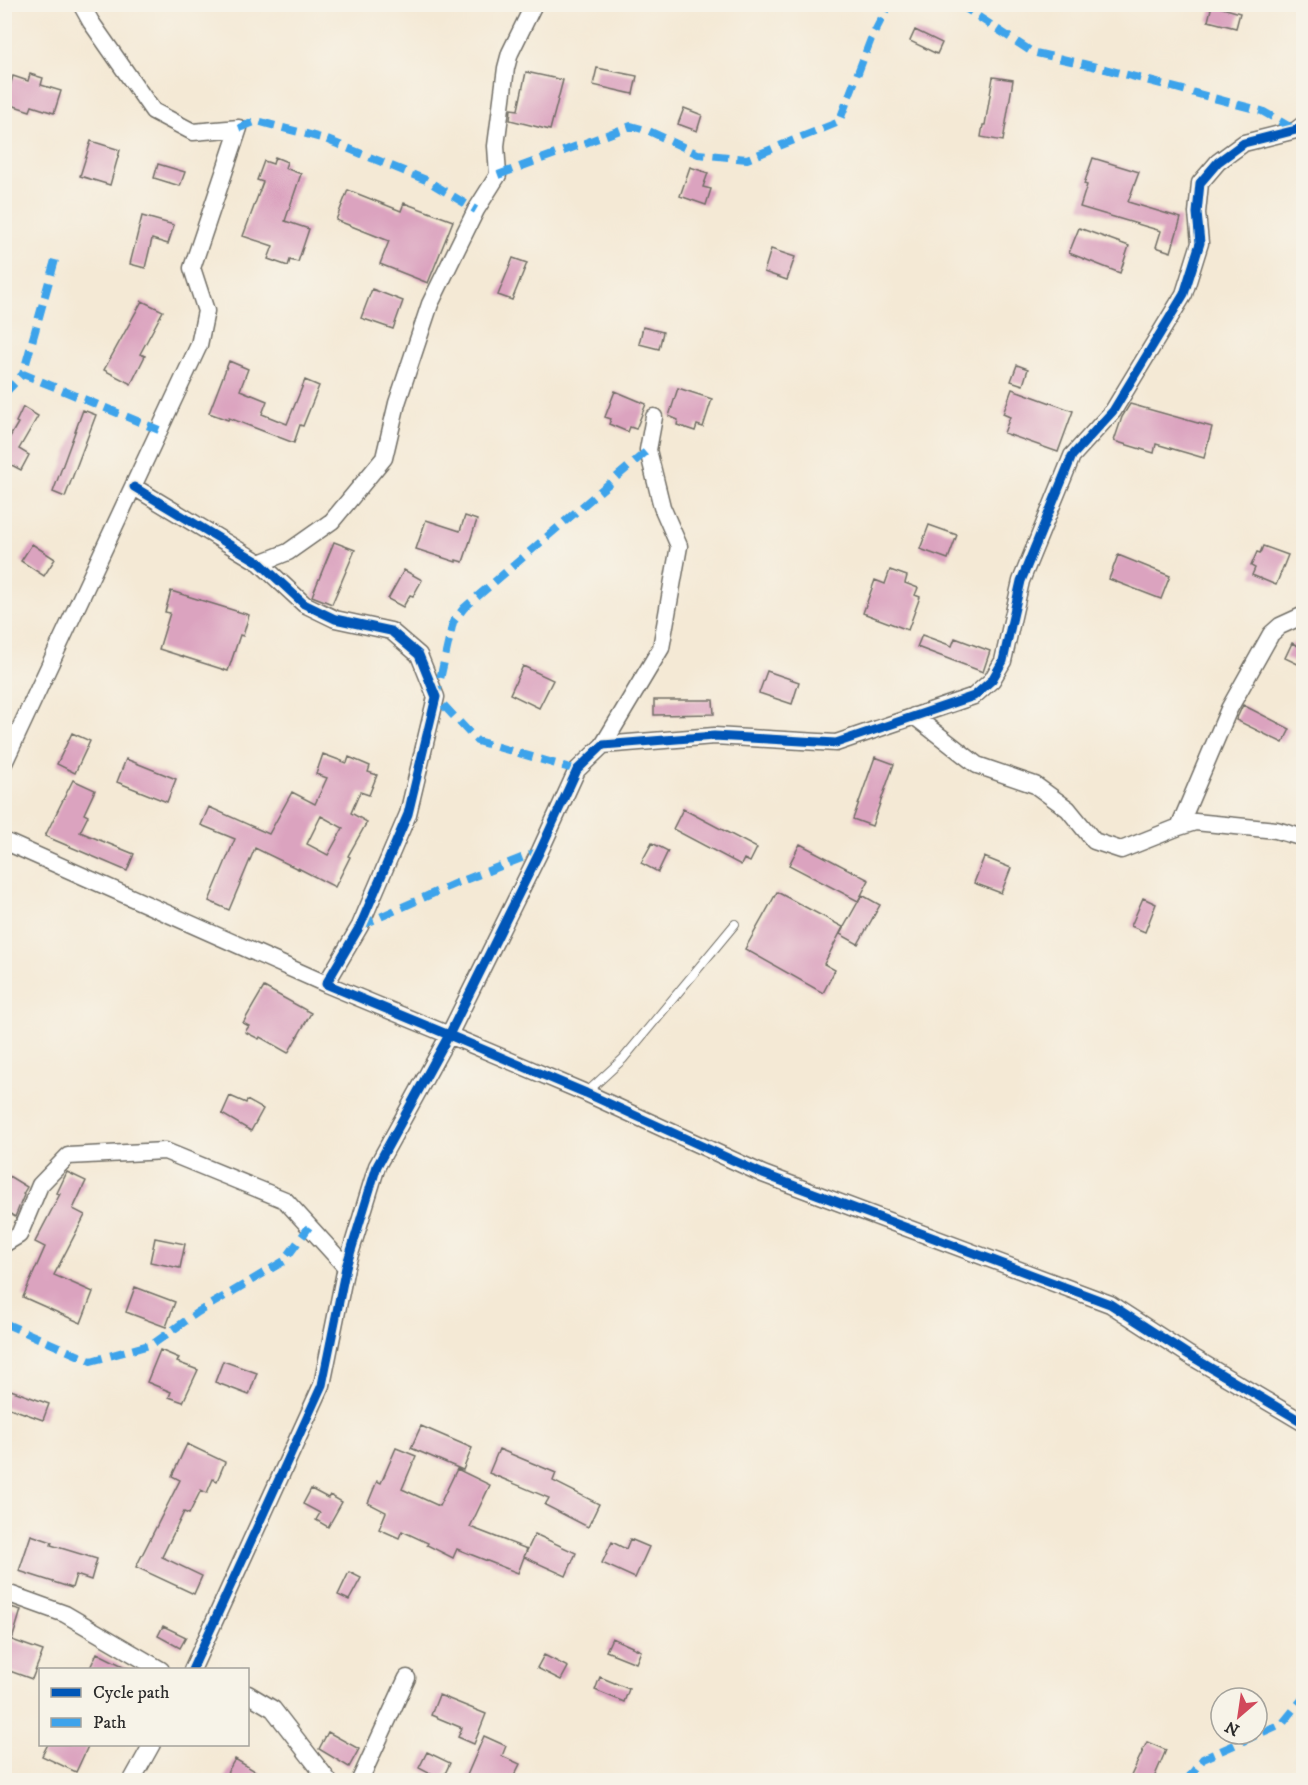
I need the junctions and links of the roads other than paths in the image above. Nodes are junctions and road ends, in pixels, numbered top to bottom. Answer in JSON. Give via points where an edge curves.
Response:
{"nodes":[{"id":1,"x":81,"y":4,"type":"edge"},
{"id":2,"x":534,"y":4,"type":"edge"},
{"id":3,"x":1304,"y":124,"type":"edge"},
{"id":4,"x":654,"y":417,"type":"dead end"},
{"id":5,"x":134,"y":487,"type":"junction"},
{"id":6,"x":260,"y":563,"type":"junction"},
{"id":7,"x":1304,"y":615,"type":"edge"},
{"id":8,"x":914,"y":716,"type":"junction"},
{"id":9,"x":603,"y":745,"type":"junction"},
{"id":10,"x":4,"y":763,"type":"edge"},
{"id":11,"x":1179,"y":827,"type":"junction"},
{"id":12,"x":1304,"y":838,"type":"edge"},
{"id":13,"x":4,"y":841,"type":"edge"},
{"id":14,"x":735,"y":924,"type":"dead end"},
{"id":15,"x":326,"y":984,"type":"junction"},
{"id":16,"x":448,"y":1035,"type":"junction"},
{"id":17,"x":586,"y":1093,"type":"junction"},
{"id":18,"x":4,"y":1244,"type":"edge"},
{"id":19,"x":346,"y":1267,"type":"junction"},
{"id":20,"x":1304,"y":1423,"type":"edge"},
{"id":21,"x":4,"y":1592,"type":"edge"},
{"id":22,"x":158,"y":1668,"type":"edge"},
{"id":23,"x":193,"y":1668,"type":"edge"},
{"id":24,"x":408,"y":1678,"type":"dead end"},
{"id":25,"x":249,"y":1695,"type":"edge"},
{"id":26,"x":151,"y":1746,"type":"edge"},
{"id":27,"x":132,"y":1780,"type":"edge"},
{"id":28,"x":328,"y":1780,"type":"edge"},
{"id":29,"x":360,"y":1780,"type":"edge"}],
"edges":[{"from":1,"to":5,"type":"street","via":[[153,111],[193,132],[239,128],[192,268],[206,311],[199,345]]},
{"from":2,"to":6,"type":"street","via":[[506,68],[496,146],[498,175],[476,210],[430,304],[384,458],[332,521],[288,552]]},
{"from":3,"to":8,"type":"street","via":[[1296,130],[1244,143],[1218,162],[1200,183],[1200,243],[1184,294],[1113,411],[1072,456],[1021,581],[1003,661],[992,680],[974,696]]},
{"from":4,"to":9,"type":"street","via":[[648,450],[662,507],[679,546],[661,648]]},
{"from":5,"to":6,"type":"street"},
{"from":5,"to":10,"type":"street"},
{"from":6,"to":15,"type":"street","via":[[304,604],[334,619],[391,631],[419,655],[436,697],[408,814],[360,926]]},
{"from":7,"to":11,"type":"street","via":[[1271,634],[1229,709]]},
{"from":8,"to":9,"type":"street","via":[[836,743],[714,736]]},
{"from":8,"to":11,"type":"street","via":[[976,765],[1035,785],[1068,809],[1094,841],[1121,850]]},
{"from":9,"to":16,"type":"street","via":[[577,770]]},
{"from":11,"to":12,"type":"street","via":[[1195,822],[1276,830]]},
{"from":13,"to":15,"type":"street"},
{"from":14,"to":17,"type":"lane","via":[[623,1059]]},
{"from":15,"to":16,"type":"street"},
{"from":16,"to":17,"type":"street"},
{"from":16,"to":19,"type":"street","via":[[377,1166]]},
{"from":17,"to":20,"type":"street","via":[[763,1174],[1110,1304]]},
{"from":18,"to":19,"type":"street","via":[[19,1235],[40,1185],[68,1156],[165,1151],[285,1200]]},
{"from":19,"to":23,"type":"street","via":[[322,1385]]},
{"from":21,"to":22,"type":"street","via":[[65,1614]]},
{"from":24,"to":29,"type":"street"},
{"from":25,"to":28,"type":"street","via":[[273,1709]]},
{"from":26,"to":27,"type":"street"}]}
